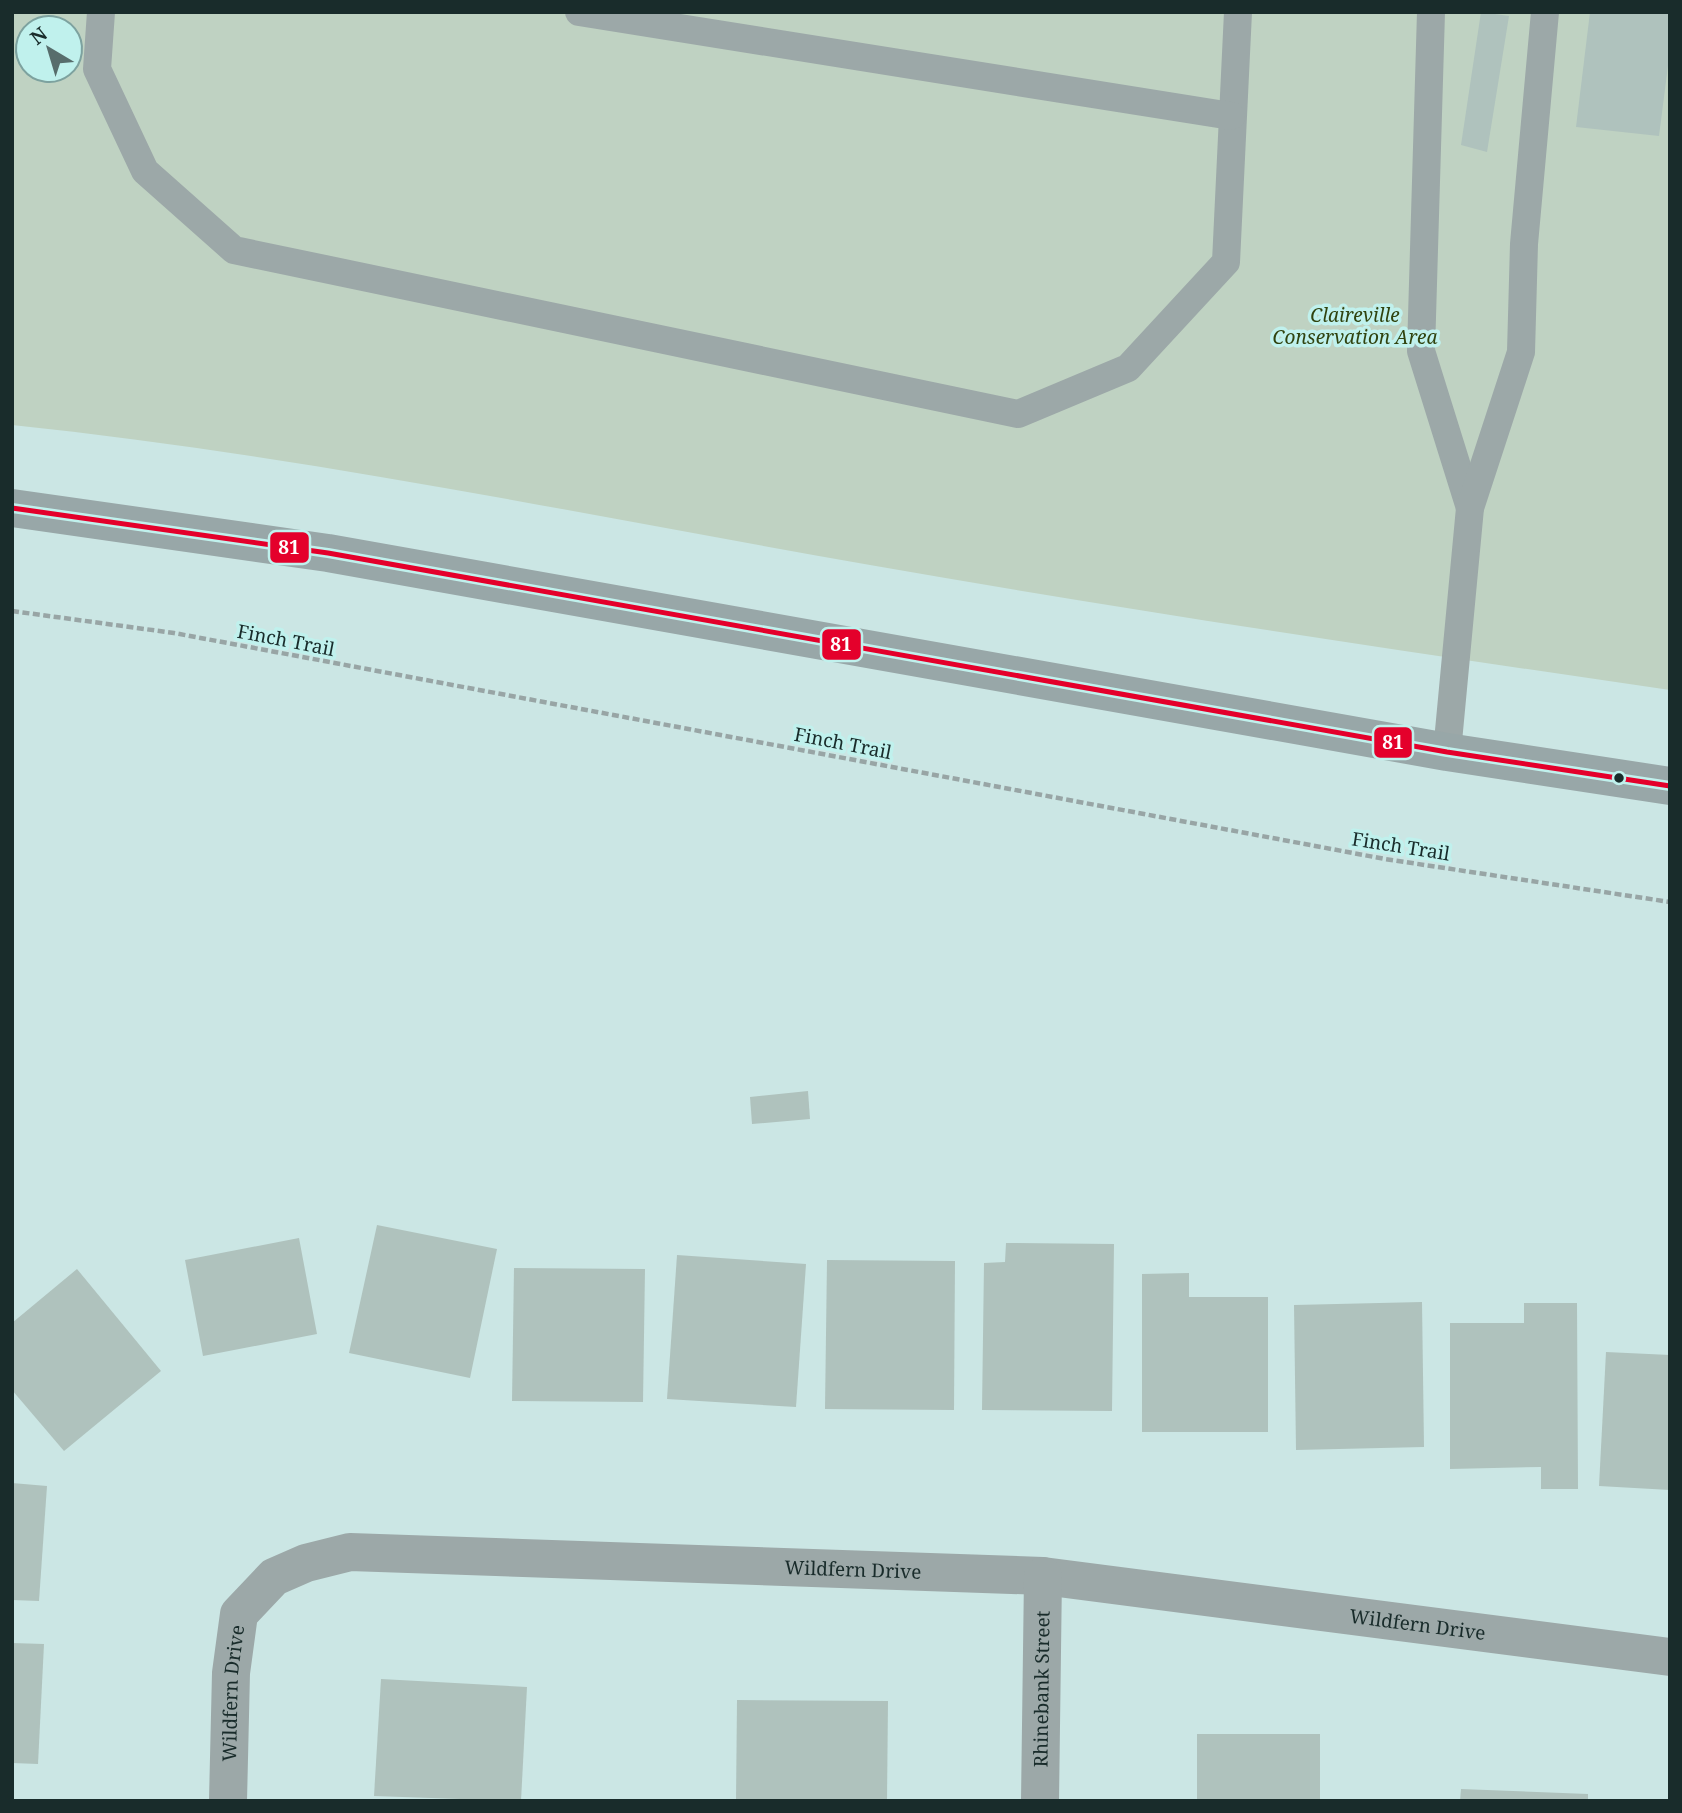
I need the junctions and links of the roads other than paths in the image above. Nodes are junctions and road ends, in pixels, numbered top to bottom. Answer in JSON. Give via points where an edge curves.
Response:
{"nodes":[{"id":1,"x":101,"y":12,"type":"edge"},
{"id":2,"x":579,"y":12,"type":"edge"},
{"id":3,"x":1238,"y":12,"type":"edge"},
{"id":4,"x":1432,"y":12,"type":"edge"},
{"id":5,"x":1545,"y":12,"type":"edge"},
{"id":6,"x":1231,"y":116,"type":"junction"},
{"id":7,"x":12,"y":508,"type":"edge"},
{"id":8,"x":1470,"y":508,"type":"junction"},
{"id":9,"x":1447,"y":752,"type":"junction"},
{"id":10,"x":1670,"y":786,"type":"edge"},
{"id":11,"x":1043,"y":1576,"type":"junction"},
{"id":12,"x":1670,"y":1657,"type":"edge"},
{"id":13,"x":228,"y":1801,"type":"edge"},
{"id":14,"x":1040,"y":1801,"type":"edge"}],
"edges":[{"from":1,"to":6,"type":"lane","via":[[97,69],[145,171],[234,250],[1018,414],[1128,368],[1226,262]]},
{"from":2,"to":6,"type":"lane"},
{"from":3,"to":6,"type":"lane"},
{"from":4,"to":8,"type":"lane","via":[[1421,351]]},
{"from":5,"to":8,"type":"lane","via":[[1524,244],[1521,352]]},
{"from":7,"to":9,"type":"main road","via":[[328,553]]},
{"from":8,"to":9,"type":"lane"},
{"from":9,"to":10,"type":"main road"},
{"from":11,"to":12,"type":"street","name":"Wildfern Drive"},
{"from":11,"to":13,"type":"street","name":"Wildfern Drive","via":[[350,1552],[306,1563],[274,1577],[239,1614],[231,1673]]},
{"from":11,"to":14,"type":"street","name":"Rhinebank Street"}]}
